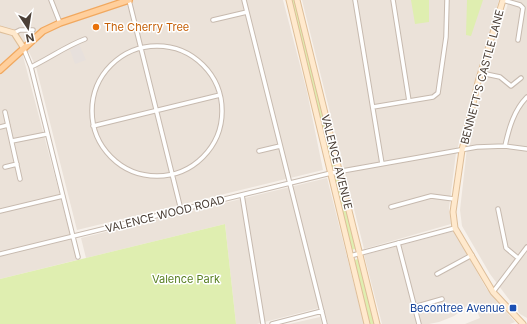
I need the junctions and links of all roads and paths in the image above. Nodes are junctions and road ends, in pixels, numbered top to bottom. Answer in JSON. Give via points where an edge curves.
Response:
{"nodes":[{"id":1,"x":51,"y":0,"type":"edge"},
{"id":2,"x":129,"y":0,"type":"edge"},
{"id":3,"x":244,"y":0,"type":"edge"},
{"id":4,"x":288,"y":0,"type":"edge"},
{"id":5,"x":297,"y":0,"type":"edge"},
{"id":6,"x":355,"y":0,"type":"edge"},
{"id":7,"x":393,"y":0,"type":"edge"},
{"id":8,"x":447,"y":0,"type":"edge"},
{"id":9,"x":503,"y":0,"type":"edge"},
{"id":10,"x":247,"y":12,"type":"junction"},
{"id":11,"x":213,"y":20,"type":"dead end"},
{"id":12,"x":60,"y":23,"type":"junction"},
{"id":13,"x":0,"y":29,"type":"edge"},
{"id":14,"x":33,"y":30,"type":"dead end"},
{"id":15,"x":14,"y":33,"type":"junction"},
{"id":16,"x":86,"y":39,"type":"dead end"},
{"id":17,"x":518,"y":40,"type":"dead end"},
{"id":18,"x":141,"y":47,"type":"junction"},
{"id":19,"x":23,"y":48,"type":"junction"},
{"id":20,"x":31,"y":67,"type":"junction"},
{"id":21,"x":0,"y":70,"type":"edge"},
{"id":22,"x":481,"y":73,"type":"junction"},
{"id":23,"x":521,"y":78,"type":"dead end"},
{"id":24,"x":220,"y":95,"type":"junction"},
{"id":25,"x":527,"y":97,"type":"edge"},
{"id":26,"x":409,"y":101,"type":"junction"},
{"id":27,"x":373,"y":107,"type":"junction"},
{"id":28,"x":156,"y":110,"type":"junction"},
{"id":29,"x":5,"y":112,"type":"dead end"},
{"id":30,"x":8,"y":125,"type":"junction"},
{"id":31,"x":93,"y":126,"type":"junction"},
{"id":32,"x":0,"y":127,"type":"edge"},
{"id":33,"x":48,"y":134,"type":"junction"},
{"id":34,"x":12,"y":141,"type":"junction"},
{"id":35,"x":280,"y":146,"type":"junction"},
{"id":36,"x":505,"y":146,"type":"junction"},
{"id":37,"x":527,"y":149,"type":"edge"},
{"id":38,"x":462,"y":150,"type":"junction"},
{"id":39,"x":260,"y":152,"type":"dead end"},
{"id":40,"x":17,"y":164,"type":"junction"},
{"id":41,"x":382,"y":164,"type":"junction"},
{"id":42,"x":5,"y":167,"type":"dead end"},
{"id":43,"x":339,"y":172,"type":"junction"},
{"id":44,"x":331,"y":173,"type":"junction"},
{"id":45,"x":172,"y":174,"type":"junction"},
{"id":46,"x":20,"y":179,"type":"dead end"},
{"id":47,"x":290,"y":183,"type":"junction"},
{"id":48,"x":242,"y":195,"type":"junction"},
{"id":49,"x":63,"y":196,"type":"junction"},
{"id":50,"x":454,"y":199,"type":"junction"},
{"id":51,"x":391,"y":207,"type":"dead end"},
{"id":52,"x":498,"y":209,"type":"dead end"},
{"id":53,"x":181,"y":210,"type":"junction"},
{"id":54,"x":0,"y":212,"type":"edge"},
{"id":55,"x":455,"y":228,"type":"junction"},
{"id":56,"x":73,"y":237,"type":"junction"},
{"id":57,"x":398,"y":243,"type":"junction"},
{"id":58,"x":527,"y":247,"type":"edge"},
{"id":59,"x":0,"y":254,"type":"edge"},
{"id":60,"x":360,"y":254,"type":"junction"},
{"id":61,"x":472,"y":255,"type":"junction"},
{"id":62,"x":350,"y":256,"type":"junction"},
{"id":63,"x":78,"y":257,"type":"dead end"},
{"id":64,"x":518,"y":258,"type":"junction"},
{"id":65,"x":437,"y":274,"type":"dead end"},
{"id":66,"x":493,"y":292,"type":"junction"},
{"id":67,"x":442,"y":299,"type":"dead end"},
{"id":68,"x":414,"y":307,"type":"junction"},
{"id":69,"x":322,"y":311,"type":"junction"},
{"id":70,"x":263,"y":324,"type":"edge"},
{"id":71,"x":272,"y":324,"type":"edge"},
{"id":72,"x":325,"y":324,"type":"edge"},
{"id":73,"x":367,"y":324,"type":"edge"},
{"id":74,"x":377,"y":324,"type":"edge"},
{"id":75,"x":419,"y":324,"type":"edge"},
{"id":76,"x":522,"y":324,"type":"edge"}],
"edges":[{"from":1,"to":12,"type":"street"},
{"from":2,"to":12,"type":"main road"},
{"from":2,"to":18,"type":"street"},
{"from":3,"to":10,"type":"street"},
{"from":4,"to":44,"type":"street","name":"VALENCE AVENUE"},
{"from":5,"to":43,"type":"street","name":"VALENCE AVENUE"},
{"from":6,"to":27,"type":"street"},
{"from":7,"to":26,"type":"street"},
{"from":8,"to":26,"type":"street","via":[[446,37],[438,93],[433,97]]},
{"from":9,"to":17,"type":"street","via":[[523,8]]},
{"from":9,"to":22,"type":"street","name":"BENNETT'S CASTLE LANE"},
{"from":10,"to":11,"type":"street"},
{"from":10,"to":35,"type":"street"},
{"from":12,"to":19,"type":"main road","via":[[43,30]]},
{"from":13,"to":15,"type":"street"},
{"from":14,"to":15,"type":"street","via":[[20,30]]},
{"from":15,"to":19,"type":"street"},
{"from":16,"to":20,"type":"street","via":[[67,46],[51,58]]},
{"from":18,"to":24,"type":"street","via":[[164,46],[194,57],[210,74]]},
{"from":18,"to":28,"type":"street"},
{"from":18,"to":31,"type":"street","via":[[118,58],[101,77],[92,101]]},
{"from":19,"to":20,"type":"street"},
{"from":19,"to":21,"type":"main road"},
{"from":20,"to":33,"type":"street"},
{"from":22,"to":23,"type":"street","via":[[500,77],[511,86]]},
{"from":22,"to":38,"type":"street","name":"BENNETT'S CASTLE LANE"},
{"from":24,"to":28,"type":"street"},
{"from":24,"to":45,"type":"street","via":[[220,126],[210,148],[194,164]]},
{"from":25,"to":36,"type":"street","via":[[520,104],[509,127]]},
{"from":26,"to":27,"type":"street"},
{"from":27,"to":41,"type":"street"},
{"from":28,"to":31,"type":"street"},
{"from":28,"to":45,"type":"street"},
{"from":29,"to":30,"type":"street"},
{"from":30,"to":32,"type":"street"},
{"from":30,"to":34,"type":"street"},
{"from":31,"to":45,"type":"street","via":[[108,154],[126,168],[148,175]]},
{"from":33,"to":34,"type":"street"},
{"from":33,"to":49,"type":"street"},
{"from":34,"to":40,"type":"street"},
{"from":35,"to":39,"type":"street"},
{"from":35,"to":47,"type":"street"},
{"from":36,"to":37,"type":"street","name":"VALENCE WOOD ROAD"},
{"from":36,"to":38,"type":"street","name":"VALENCE WOOD ROAD"},
{"from":38,"to":41,"type":"street","name":"VALENCE WOOD ROAD"},
{"from":38,"to":50,"type":"street","name":"BENNETT'S CASTLE LANE"},
{"from":40,"to":42,"type":"street"},
{"from":40,"to":46,"type":"street"},
{"from":41,"to":43,"type":"street","name":"VALENCE WOOD ROAD"},
{"from":43,"to":44,"type":"street","name":"VALENCE WOOD ROAD"},
{"from":43,"to":60,"type":"street","name":"VALENCE AVENUE"},
{"from":44,"to":47,"type":"street","name":"VALENCE WOOD ROAD"},
{"from":44,"to":62,"type":"street","name":"VALENCE AVENUE"},
{"from":45,"to":53,"type":"street"},
{"from":47,"to":48,"type":"street","name":"VALENCE WOOD ROAD"},
{"from":47,"to":69,"type":"street"},
{"from":48,"to":53,"type":"street","name":"VALENCE WOOD ROAD"},
{"from":48,"to":70,"type":"street"},
{"from":49,"to":54,"type":"street"},
{"from":49,"to":56,"type":"street"},
{"from":50,"to":51,"type":"street","via":[[431,196]]},
{"from":50,"to":55,"type":"street","name":"BENNETT'S CASTLE LANE"},
{"from":52,"to":64,"type":"street","via":[[506,248]]},
{"from":53,"to":56,"type":"street","name":"VALENCE WOOD ROAD"},
{"from":55,"to":57,"type":"street"},
{"from":55,"to":61,"type":"street","name":"BENNETT'S CASTLE LANE"},
{"from":56,"to":59,"type":"street","name":"VALENCE WOOD ROAD"},
{"from":56,"to":63,"type":"street"},
{"from":57,"to":60,"type":"street"},
{"from":57,"to":68,"type":"street"},
{"from":58,"to":64,"type":"street"},
{"from":60,"to":62,"type":"street"},
{"from":60,"to":74,"type":"street","name":"VALENCE AVENUE"},
{"from":61,"to":65,"type":"street"},
{"from":61,"to":66,"type":"street","name":"BENNETT'S CASTLE LANE"},
{"from":62,"to":73,"type":"street","name":"VALENCE AVENUE"},
{"from":64,"to":66,"type":"street"},
{"from":66,"to":76,"type":"street","name":"BENNETT'S CASTLE LANE"},
{"from":67,"to":68,"type":"street"},
{"from":68,"to":75,"type":"street"},
{"from":69,"to":71,"type":"street"},
{"from":69,"to":72,"type":"street"}]}
